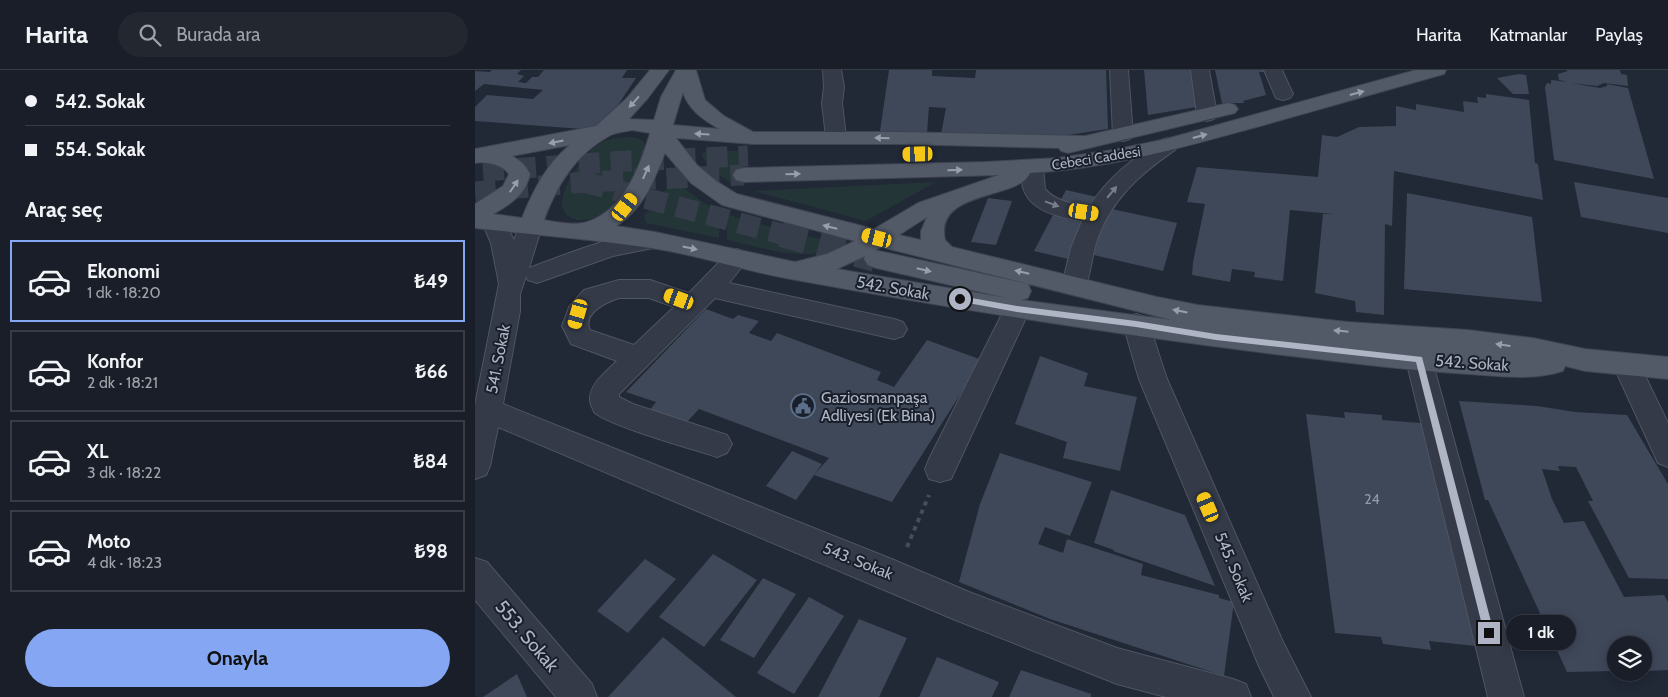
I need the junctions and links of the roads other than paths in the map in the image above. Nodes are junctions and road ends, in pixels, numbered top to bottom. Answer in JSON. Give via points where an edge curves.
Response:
{"nodes":[{"id":1,"x":659,"y":70,"type":"edge"},
{"id":2,"x":686,"y":70,"type":"edge"},
{"id":3,"x":832,"y":70,"type":"edge"},
{"id":4,"x":1119,"y":70,"type":"edge"},
{"id":5,"x":1200,"y":70,"type":"edge"},
{"id":6,"x":1273,"y":70,"type":"edge"},
{"id":7,"x":1370,"y":70,"type":"edge"},
{"id":8,"x":1437,"y":70,"type":"edge"},
{"id":9,"x":1283,"y":94,"type":"junction"},
{"id":10,"x":1207,"y":114,"type":"junction"},
{"id":11,"x":662,"y":130,"type":"junction"},
{"id":12,"x":603,"y":131,"type":"junction"},
{"id":13,"x":1123,"y":135,"type":"junction"},
{"id":14,"x":836,"y":137,"type":"junction"},
{"id":15,"x":1088,"y":142,"type":"junction"},
{"id":16,"x":1168,"y":145,"type":"junction"},
{"id":17,"x":748,"y":156,"type":"junction"},
{"id":18,"x":479,"y":164,"type":"edge"},
{"id":19,"x":1032,"y":167,"type":"junction"},
{"id":20,"x":951,"y":200,"type":"junction"},
{"id":21,"x":1097,"y":214,"type":"junction"},
{"id":22,"x":481,"y":219,"type":"edge"},
{"id":23,"x":530,"y":226,"type":"junction"},
{"id":24,"x":590,"y":231,"type":"junction"},
{"id":25,"x":655,"y":240,"type":"junction"},
{"id":26,"x":877,"y":249,"type":"junction"},
{"id":27,"x":945,"y":255,"type":"junction"},
{"id":28,"x":737,"y":258,"type":"junction"},
{"id":29,"x":793,"y":271,"type":"junction"},
{"id":30,"x":537,"y":274,"type":"junction"},
{"id":31,"x":511,"y":283,"type":"junction"},
{"id":32,"x":1074,"y":285,"type":"junction"},
{"id":33,"x":701,"y":296,"type":"junction"},
{"id":34,"x":1017,"y":309,"type":"junction"},
{"id":35,"x":507,"y":311,"type":"junction"},
{"id":36,"x":1136,"y":324,"type":"junction"},
{"id":37,"x":894,"y":330,"type":"dead end"},
{"id":38,"x":639,"y":358,"type":"junction"},
{"id":39,"x":1419,"y":360,"type":"junction"},
{"id":40,"x":1585,"y":360,"type":"junction"},
{"id":41,"x":1626,"y":365,"type":"junction"},
{"id":42,"x":1668,"y":368,"type":"edge"},
{"id":43,"x":488,"y":410,"type":"junction"},
{"id":44,"x":717,"y":444,"type":"dead end"},
{"id":45,"x":1668,"y":454,"type":"edge"},
{"id":46,"x":475,"y":466,"type":"edge"},
{"id":47,"x":940,"y":470,"type":"road end"},
{"id":48,"x":475,"y":574,"type":"edge"},
{"id":49,"x":579,"y":697,"type":"edge"},
{"id":50,"x":1233,"y":697,"type":"edge"},
{"id":51,"x":1293,"y":697,"type":"edge"},
{"id":52,"x":1506,"y":697,"type":"edge"}],
"edges":[{"from":1,"to":12,"type":"main road","one_way":true,"via":[[651,83]]},
{"from":2,"to":11,"type":"main road","via":[[671,97]]},
{"from":2,"to":17,"type":"main road","via":[[696,102],[717,120]]},
{"from":3,"to":14,"type":"street"},
{"from":4,"to":13,"type":"street"},
{"from":5,"to":10,"type":"street"},
{"from":6,"to":9,"type":"street"},
{"from":7,"to":9,"type":"main road","name":"Cebeci Caddesi"},
{"from":16,"to":8,"type":"main road","name":"Cebeci Caddesi","one_way":true},
{"from":9,"to":10,"type":"main road","name":"Cebeci Caddesi"},
{"from":10,"to":13,"type":"main road","name":"Cebeci Caddesi"},
{"from":11,"to":12,"type":"main road","via":[[648,124],[632,124]]},
{"from":17,"to":11,"type":"main road","one_way":true},
{"from":24,"to":11,"type":"main road","one_way":true,"via":[[614,217],[635,195]]},
{"from":26,"to":11,"type":"main road","name":"542. Sokak","one_way":true,"via":[[729,200],[710,189],[690,171],[671,150]]},
{"from":12,"to":18,"type":"main road","one_way":true},
{"from":12,"to":23,"type":"main road","via":[[579,146],[565,160],[543,195]]},
{"from":13,"to":15,"type":"main road","name":"Cebeci Caddesi"},
{"from":15,"to":14,"type":"main road","one_way":true},
{"from":14,"to":17,"type":"main road"},
{"from":15,"to":17,"type":"main road","name":"Cebeci Caddesi","via":[[1011,152]]},
{"from":16,"to":19,"type":"main road","name":"Cebeci Caddesi","via":[[1113,157]]},
{"from":21,"to":16,"type":"street","one_way":true,"via":[[1128,173]]},
{"from":17,"to":19,"type":"main road","name":"Cebeci Caddesi","one_way":true},
{"from":22,"to":18,"type":"main road","one_way":true,"via":[[513,190],[519,178],[518,169],[504,159]]},
{"from":19,"to":20,"type":"main road","via":[[1004,182]]},
{"from":19,"to":21,"type":"street","one_way":true,"via":[[1035,190],[1044,201]]},
{"from":20,"to":26,"type":"main road","via":[[926,208],[896,224]]},
{"from":20,"to":27,"type":"main road","via":[[934,224],[935,243]]},
{"from":21,"to":32,"type":"street","via":[[1087,235]]},
{"from":22,"to":23,"type":"main road","name":"542. Sokak"},
{"from":22,"to":31,"type":"street","via":[[501,234]]},
{"from":23,"to":24,"type":"main road","name":"542. Sokak"},
{"from":23,"to":31,"type":"street"},
{"from":24,"to":25,"type":"main road","name":"542. Sokak"},
{"from":24,"to":30,"type":"street"},
{"from":25,"to":28,"type":"main road","name":"542. Sokak","one_way":true},
{"from":25,"to":30,"type":"street","via":[[610,248]]},
{"from":26,"to":27,"type":"main road","name":"542. Sokak"},
{"from":26,"to":29,"type":"main road"},
{"from":26,"to":36,"type":"main road","one_way":true,"via":[[1095,309]]},
{"from":32,"to":27,"type":"main road","name":"542. Sokak","one_way":true},
{"from":28,"to":29,"type":"main road","name":"542. Sokak"},
{"from":28,"to":33,"type":"street"},
{"from":29,"to":34,"type":"main road","name":"542. Sokak"},
{"from":30,"to":35,"type":"street"},
{"from":31,"to":35,"type":"street","name":"541. Sokak"},
{"from":40,"to":32,"type":"main road","name":"542. Sokak","one_way":true,"via":[[1469,340],[1348,332],[1198,315]]},
{"from":33,"to":37,"type":"street"},
{"from":33,"to":38,"type":"street"},
{"from":33,"to":38,"type":"street","via":[[650,288],[619,289],[593,296],[578,314],[575,326],[580,337]]},
{"from":34,"to":36,"type":"main road","name":"542. Sokak"},
{"from":34,"to":47,"type":"street"},
{"from":35,"to":43,"type":"street","name":"541. Sokak"},
{"from":36,"to":39,"type":"main road","name":"542. Sokak","via":[[1216,337]]},
{"from":36,"to":51,"type":"street","name":"545. Sokak","via":[[1153,379],[1271,654]]},
{"from":38,"to":44,"type":"street","via":[[606,390],[604,403],[625,414]]},
{"from":39,"to":40,"type":"main road","name":"542. Sokak","via":[[1511,366]]},
{"from":39,"to":52,"type":"street"},
{"from":40,"to":41,"type":"main road","name":"542. Sokak"},
{"from":41,"to":42,"type":"main road","name":"542. Sokak"},
{"from":41,"to":45,"type":"street"},
{"from":43,"to":46,"type":"street","name":"541. Sokak"},
{"from":43,"to":50,"type":"street","name":"543. Sokak","via":[[895,576],[965,608],[1117,666]]},
{"from":48,"to":49,"type":"street","name":"553. Sokak"}]}
